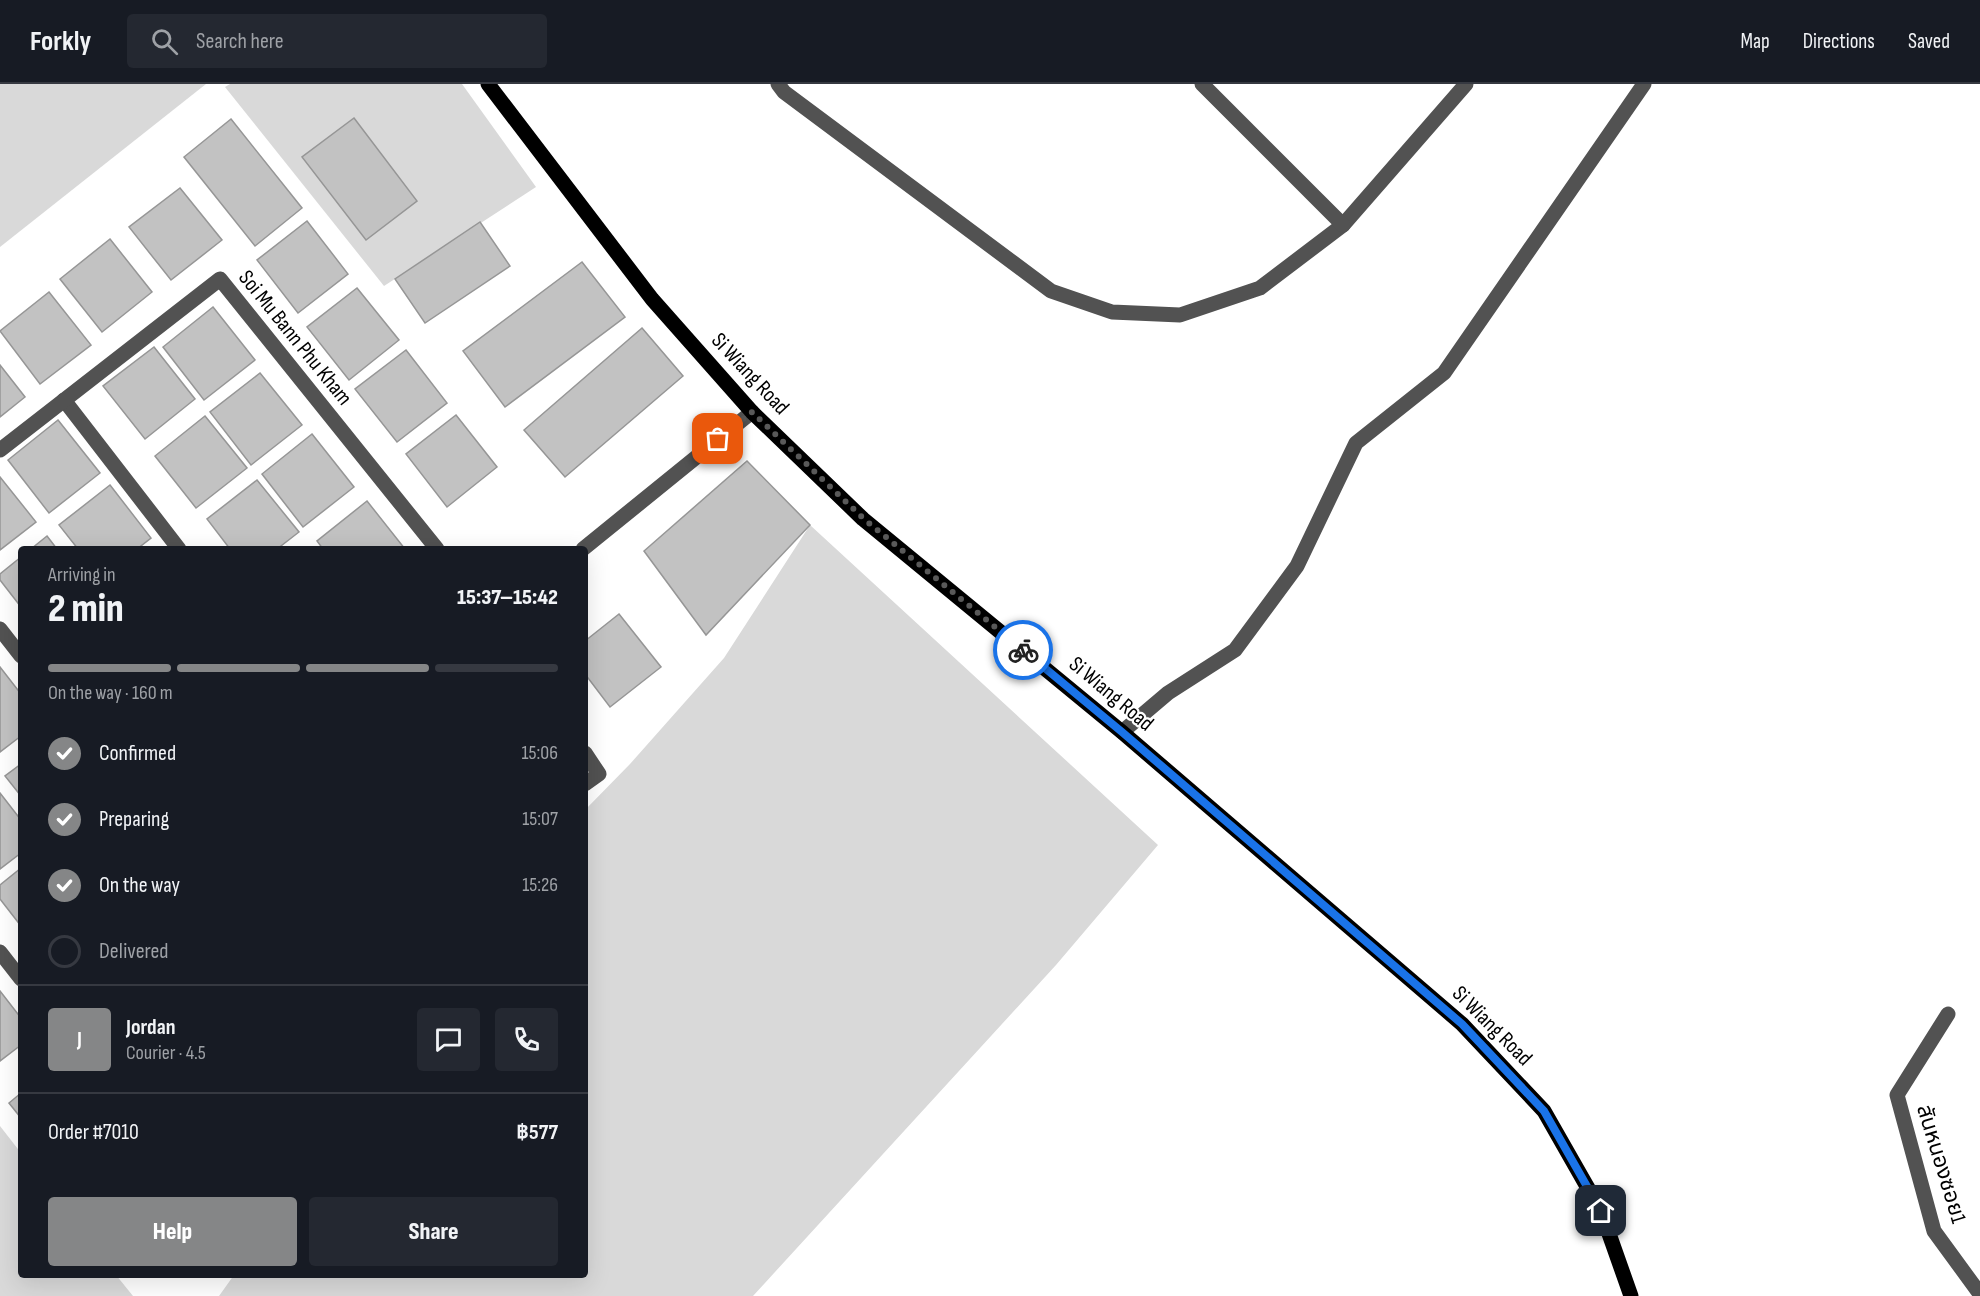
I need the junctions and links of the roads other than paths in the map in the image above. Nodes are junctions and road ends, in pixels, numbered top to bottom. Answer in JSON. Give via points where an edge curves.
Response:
{"nodes":[{"id":1,"x":488,"y":84,"type":"edge"},
{"id":2,"x":778,"y":84,"type":"edge"},
{"id":3,"x":1202,"y":84,"type":"edge"},
{"id":4,"x":1466,"y":84,"type":"edge"},
{"id":5,"x":1644,"y":84,"type":"edge"},
{"id":6,"x":1343,"y":225,"type":"junction"},
{"id":7,"x":64,"y":400,"type":"junction"},
{"id":8,"x":752,"y":412,"type":"junction"},
{"id":9,"x":0,"y":450,"type":"edge"},
{"id":10,"x":177,"y":546,"type":"edge"},
{"id":11,"x":435,"y":546,"type":"edge"},
{"id":12,"x":587,"y":546,"type":"edge"},
{"id":13,"x":0,"y":629,"type":"edge"},
{"id":14,"x":18,"y":652,"type":"edge"},
{"id":15,"x":1122,"y":732,"type":"junction"},
{"id":16,"x":588,"y":758,"type":"edge"},
{"id":17,"x":588,"y":782,"type":"edge"},
{"id":18,"x":0,"y":952,"type":"edge"},
{"id":19,"x":18,"y":975,"type":"edge"},
{"id":20,"x":1948,"y":1014,"type":"dead end"},
{"id":21,"x":1980,"y":1294,"type":"edge"},
{"id":22,"x":1631,"y":1296,"type":"edge"}],
"edges":[{"from":1,"to":8,"type":"main road","name":"Si Wiang Road","via":[[652,299]]},
{"from":2,"to":6,"type":"street","via":[[1051,291],[1112,312],[1180,315],[1260,288]]},
{"from":3,"to":6,"type":"street"},
{"from":4,"to":6,"type":"street"},
{"from":5,"to":15,"type":"street","via":[[1444,373],[1356,443],[1297,566],[1234,650],[1168,693]]},
{"from":7,"to":9,"type":"street","name":"Soi Mu Bann Phu Kham"},
{"from":7,"to":10,"type":"street"},
{"from":7,"to":11,"type":"street","name":"Soi Mu Bann Phu Kham","via":[[220,279]]},
{"from":8,"to":12,"type":"street"},
{"from":8,"to":15,"type":"main road","name":"Si Wiang Road","via":[[864,519]]},
{"from":13,"to":14,"type":"street"},
{"from":15,"to":22,"type":"main road","name":"Si Wiang Road","via":[[1462,1024],[1544,1111],[1601,1211]]},
{"from":16,"to":17,"type":"street","via":[[599,774]]},
{"from":18,"to":19,"type":"street"},
{"from":20,"to":21,"type":"street","name":"สันหนองซอย1","via":[[1897,1095],[1934,1231]]}]}
